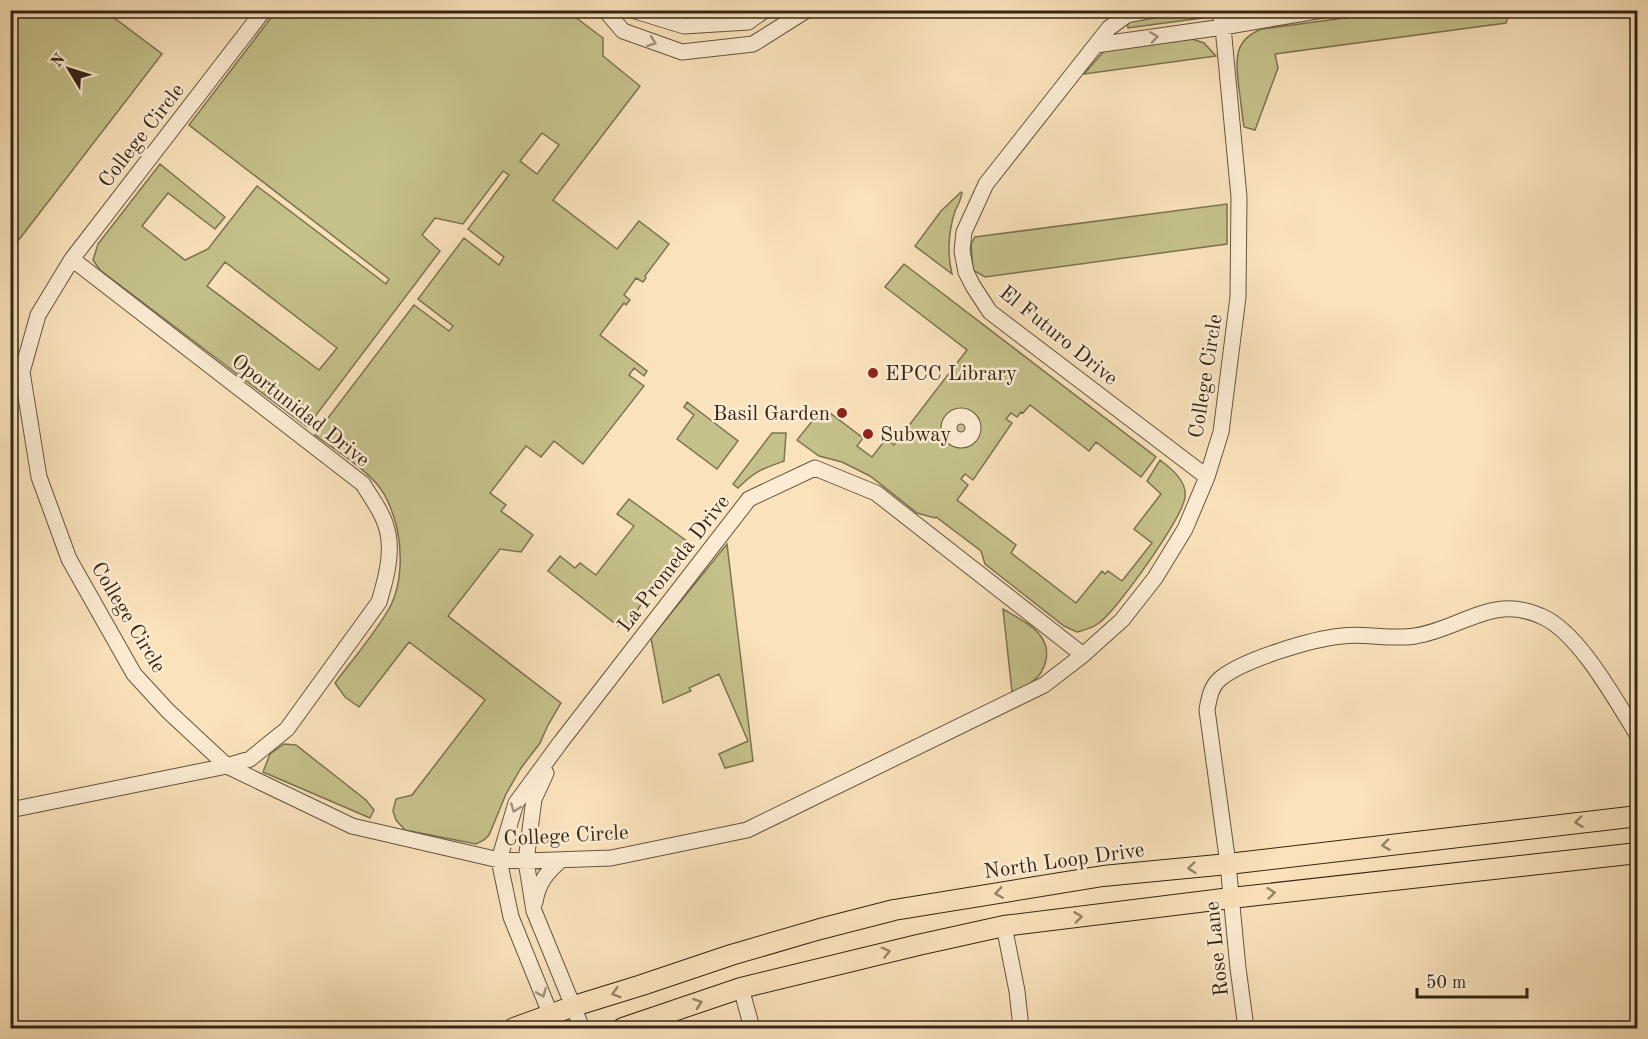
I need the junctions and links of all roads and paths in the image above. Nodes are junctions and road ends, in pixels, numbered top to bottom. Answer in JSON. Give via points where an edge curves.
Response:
{"nodes":[{"id":1,"x":264,"y":10,"type":"edge"},
{"id":2,"x":605,"y":10,"type":"edge"},
{"id":3,"x":632,"y":10,"type":"edge"},
{"id":4,"x":765,"y":10,"type":"edge"},
{"id":5,"x":807,"y":10,"type":"edge"},
{"id":6,"x":1154,"y":10,"type":"edge"},
{"id":7,"x":1219,"y":10,"type":"edge"},
{"id":8,"x":1323,"y":10,"type":"edge"},
{"id":9,"x":1223,"y":27,"type":"junction"},
{"id":10,"x":1096,"y":45,"type":"junction"},
{"id":11,"x":72,"y":259,"type":"junction"},
{"id":12,"x":1207,"y":477,"type":"junction"},
{"id":13,"x":1083,"y":655,"type":"junction"},
{"id":14,"x":1638,"y":736,"type":"edge"},
{"id":15,"x":560,"y":743,"type":"junction"},
{"id":16,"x":227,"y":766,"type":"junction"},
{"id":17,"x":10,"y":810,"type":"edge"},
{"id":18,"x":1638,"y":816,"type":"edge"},
{"id":19,"x":1638,"y":853,"type":"edge"},
{"id":20,"x":499,"y":860,"type":"junction"},
{"id":21,"x":561,"y":860,"type":"junction"},
{"id":22,"x":526,"y":861,"type":"junction"},
{"id":23,"x":1228,"y":864,"type":"junction"},
{"id":24,"x":1231,"y":898,"type":"junction"},
{"id":25,"x":534,"y":911,"type":"junction"},
{"id":26,"x":1004,"y":926,"type":"junction"},
{"id":27,"x":741,"y":988,"type":"junction"},
{"id":28,"x":574,"y":1006,"type":"junction"},
{"id":29,"x":553,"y":1022,"type":"edge"},
{"id":30,"x":514,"y":1029,"type":"edge"},
{"id":31,"x":582,"y":1029,"type":"edge"},
{"id":32,"x":623,"y":1029,"type":"edge"},
{"id":33,"x":752,"y":1029,"type":"edge"},
{"id":34,"x":1021,"y":1029,"type":"edge"},
{"id":35,"x":1246,"y":1029,"type":"edge"}],
"edges":[{"from":1,"to":11,"type":"street","name":"College Circle"},
{"from":2,"to":5,"type":"street","one_way":true,"via":[[623,31],[682,52],[753,44]]},
{"from":3,"to":4,"type":"street","via":[[684,26],[748,22]]},
{"from":6,"to":10,"type":"street","name":"El Futuro Drive","via":[[1127,15],[1109,28]]},
{"from":7,"to":9,"type":"street","name":"College Circle"},
{"from":8,"to":9,"type":"street"},
{"from":10,"to":9,"type":"street","one_way":true},
{"from":9,"to":12,"type":"street","name":"College Circle","via":[[1239,197],[1238,297],[1221,432]]},
{"from":10,"to":12,"type":"street","name":"El Futuro Drive","via":[[986,184],[964,231],[966,272],[990,312]]},
{"from":11,"to":16,"type":"street","name":"College Circle","via":[[39,315],[22,372],[39,477],[69,559],[134,674]]},
{"from":11,"to":16,"type":"street","name":"Oportunidad Drive","via":[[363,484],[387,529],[386,578],[379,602],[287,729],[250,759]]},
{"from":12,"to":13,"type":"street","name":"College Circle","via":[[1185,529],[1155,578],[1122,620]]},
{"from":13,"to":15,"type":"street","name":"La Promeda Drive","via":[[876,493],[815,468],[748,499]]},
{"from":13,"to":21,"type":"street","name":"College Circle","via":[[1044,685],[747,830],[611,858]]},
{"from":14,"to":23,"type":"street","name":"Rose Lane","via":[[1569,635],[1542,616],[1524,610],[1489,610],[1438,631],[1414,636],[1342,636],[1284,650],[1221,678],[1209,698]]},
{"from":15,"to":20,"type":"street","one_way":true,"via":[[516,803]]},
{"from":15,"to":22,"type":"street","via":[[534,799]]},
{"from":16,"to":17,"type":"street","name":"Oportunidad Drive"},
{"from":16,"to":20,"type":"street","name":"College Circle","via":[[351,826]]},
{"from":18,"to":23,"type":"main road","name":"North Loop Drive","one_way":true},
{"from":24,"to":19,"type":"main road","one_way":true},
{"from":20,"to":22,"type":"street","name":"College Circle"},
{"from":20,"to":29,"type":"street","one_way":true,"via":[[511,917]]},
{"from":21,"to":22,"type":"street","name":"College Circle"},
{"from":21,"to":25,"type":"street","via":[[537,889]]},
{"from":22,"to":25,"type":"street"},
{"from":23,"to":24,"type":"street","name":"Rose Lane"},
{"from":23,"to":28,"type":"main road","name":"North Loop Drive","one_way":true,"via":[[1103,876],[894,910],[809,932]]},
{"from":26,"to":24,"type":"main road","one_way":true},
{"from":24,"to":35,"type":"street","name":"Rose Lane"},
{"from":25,"to":28,"type":"street"},
{"from":27,"to":26,"type":"main road","one_way":true},
{"from":26,"to":34,"type":"street"},
{"from":32,"to":27,"type":"main road","one_way":true},
{"from":27,"to":33,"type":"street"},
{"from":28,"to":29,"type":"main road","name":"North Loop Drive"},
{"from":28,"to":31,"type":"street"},
{"from":29,"to":30,"type":"main road","name":"North Loop Drive"}]}
